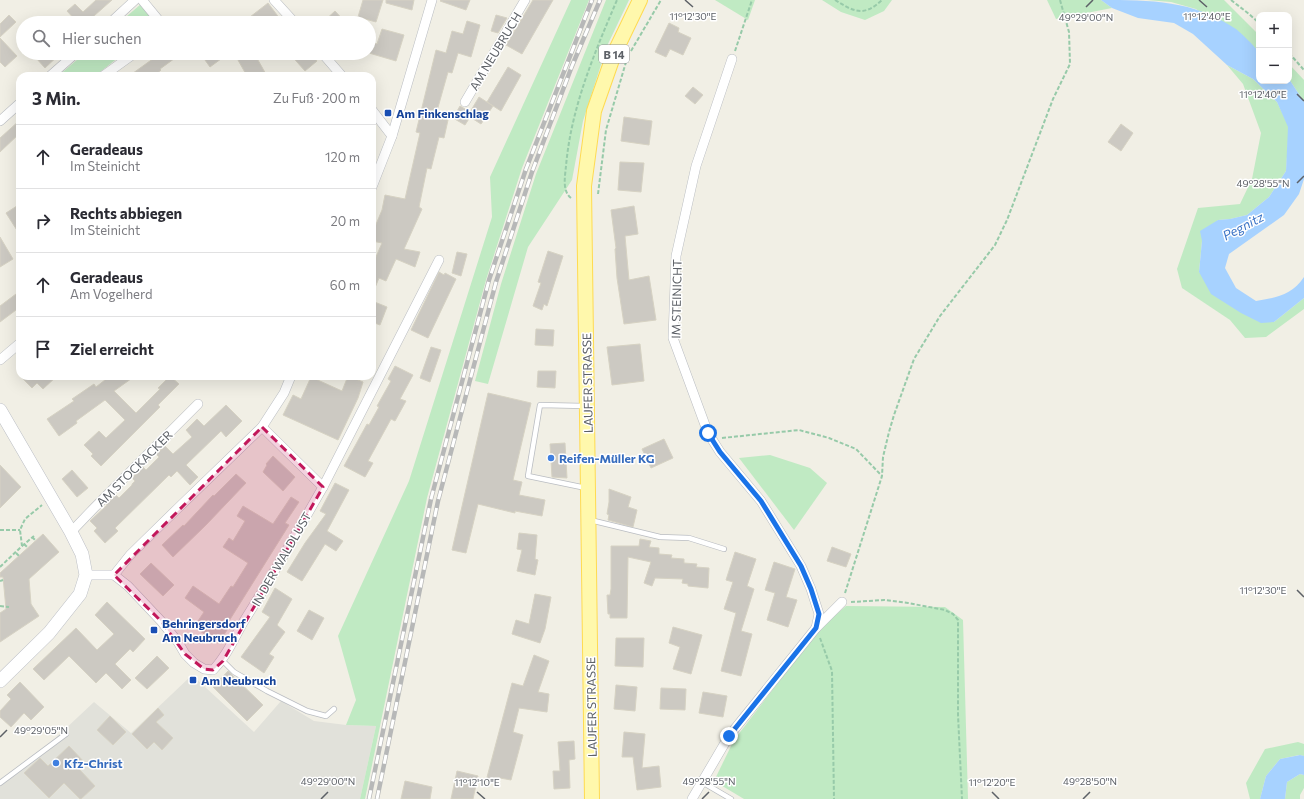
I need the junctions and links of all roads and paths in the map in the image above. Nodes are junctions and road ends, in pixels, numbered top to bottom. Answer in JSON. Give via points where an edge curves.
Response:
{"nodes":[{"id":1,"x":136,"y":0,"type":"edge"},
{"id":2,"x":142,"y":0,"type":"edge"},
{"id":3,"x":274,"y":0,"type":"edge"},
{"id":4,"x":432,"y":0,"type":"edge"},
{"id":5,"x":525,"y":0,"type":"edge"},
{"id":6,"x":640,"y":0,"type":"edge"},
{"id":7,"x":661,"y":0,"type":"edge"},
{"id":8,"x":752,"y":0,"type":"edge"},
{"id":9,"x":835,"y":0,"type":"edge"},
{"id":10,"x":882,"y":0,"type":"edge"},
{"id":11,"x":1064,"y":0,"type":"edge"},
{"id":12,"x":1231,"y":0,"type":"edge"},
{"id":13,"x":1060,"y":1,"type":"edge"},
{"id":14,"x":118,"y":16,"type":"edge"},
{"id":15,"x":155,"y":16,"type":"edge"},
{"id":16,"x":289,"y":16,"type":"edge"},
{"id":17,"x":1256,"y":20,"type":"edge"},
{"id":18,"x":1292,"y":56,"type":"edge"},
{"id":19,"x":732,"y":59,"type":"joint"},
{"id":20,"x":68,"y":60,"type":"edge"},
{"id":21,"x":125,"y":60,"type":"edge"},
{"id":22,"x":328,"y":60,"type":"edge"},
{"id":23,"x":1304,"y":70,"type":"edge"},
{"id":24,"x":55,"y":72,"type":"edge"},
{"id":25,"x":109,"y":72,"type":"edge"},
{"id":26,"x":339,"y":72,"type":"edge"},
{"id":27,"x":465,"y":102,"type":"dead end"},
{"id":28,"x":16,"y":107,"type":"edge"},
{"id":29,"x":376,"y":115,"type":"edge"},
{"id":30,"x":0,"y":121,"type":"edge"},
{"id":31,"x":606,"y":130,"type":"dead end"},
{"id":32,"x":392,"y":136,"type":"junction"},
{"id":33,"x":376,"y":177,"type":"edge"},
{"id":34,"x":439,"y":260,"type":"dead end"},
{"id":35,"x":16,"y":346,"type":"edge"},
{"id":36,"x":0,"y":360,"type":"edge"},
{"id":37,"x":290,"y":380,"type":"edge"},
{"id":38,"x":198,"y":404,"type":"dead end"},
{"id":39,"x":587,"y":406,"type":"junction"},
{"id":40,"x":0,"y":410,"type":"edge"},
{"id":41,"x":262,"y":427,"type":"junction"},
{"id":42,"x":708,"y":433,"type":"junction"},
{"id":43,"x":882,"y":476,"type":"junction"},
{"id":44,"x":323,"y":487,"type":"junction"},
{"id":45,"x":588,"y":489,"type":"junction"},
{"id":46,"x":51,"y":500,"type":"junction"},
{"id":47,"x":588,"y":519,"type":"junction"},
{"id":48,"x":0,"y":530,"type":"edge"},
{"id":49,"x":20,"y":530,"type":"junction"},
{"id":50,"x":71,"y":532,"type":"junction"},
{"id":51,"x":36,"y":541,"type":"dead end"},
{"id":52,"x":23,"y":545,"type":"junction"},
{"id":53,"x":28,"y":548,"type":"dead end"},
{"id":54,"x":724,"y":549,"type":"dead end"},
{"id":55,"x":16,"y":552,"type":"junction"},
{"id":56,"x":19,"y":556,"type":"dead end"},
{"id":57,"x":0,"y":567,"type":"edge"},
{"id":58,"x":86,"y":575,"type":"junction"},
{"id":59,"x":114,"y":575,"type":"junction"},
{"id":60,"x":4,"y":580,"type":"dead end"},
{"id":61,"x":0,"y":581,"type":"edge"},
{"id":62,"x":0,"y":600,"type":"edge"},
{"id":63,"x":842,"y":602,"type":"junction"},
{"id":64,"x":0,"y":606,"type":"edge"},
{"id":65,"x":9,"y":607,"type":"dead end"},
{"id":66,"x":816,"y":628,"type":"junction"},
{"id":67,"x":223,"y":661,"type":"junction"},
{"id":68,"x":0,"y":681,"type":"edge"},
{"id":69,"x":334,"y":710,"type":"dead end"},
{"id":70,"x":66,"y":734,"type":"dead end"},
{"id":71,"x":702,"y":782,"type":"junction"},
{"id":72,"x":0,"y":783,"type":"edge"},
{"id":73,"x":592,"y":799,"type":"edge"},
{"id":74,"x":692,"y":799,"type":"edge"},
{"id":75,"x":731,"y":799,"type":"edge"},
{"id":76,"x":834,"y":799,"type":"edge"},
{"id":77,"x":962,"y":799,"type":"edge"}],
"edges":[{"from":1,"to":14,"type":"street"},
{"from":2,"to":15,"type":"street"},
{"from":3,"to":16,"type":"street"},
{"from":4,"to":32,"type":"street"},
{"from":5,"to":27,"type":"street","name":"AM NEUBRUCH"},
{"from":6,"to":39,"type":"main road","name":"LAUFER STRASSE","number":"B 14","via":[[614,54],[594,111],[584,186]]},
{"from":7,"to":31,"type":"path","via":[[628,57]]},
{"from":8,"to":19,"type":"path"},
{"from":9,"to":10,"type":"path","via":[[854,11],[861,12],[875,7]]},
{"from":11,"to":13,"type":"path"},
{"from":12,"to":17,"type":"path"},
{"from":13,"to":43,"type":"path","via":[[1070,32],[1070,64],[1053,99],[995,245],[940,316],[914,359],[894,415],[883,457]]},
{"from":18,"to":23,"type":"path"},
{"from":19,"to":42,"type":"street","name":"IM STEINICHT","via":[[696,166],[676,256],[674,338]]},
{"from":20,"to":24,"type":"street"},
{"from":21,"to":25,"type":"street"},
{"from":22,"to":26,"type":"street"},
{"from":28,"to":30,"type":"street"},
{"from":29,"to":32,"type":"street"},
{"from":32,"to":33,"type":"street"},
{"from":34,"to":44,"type":"street","name":"IN DER WALDLUST"},
{"from":35,"to":36,"type":"street"},
{"from":37,"to":41,"type":"street"},
{"from":38,"to":50,"type":"street","name":"AM STOCKACKER"},
{"from":39,"to":45,"type":"main road","name":"LAUFER STRASSE","number":"B 14"},
{"from":39,"to":45,"type":"lane","via":[[540,405],[528,476]]},
{"from":40,"to":46,"type":"street"},
{"from":41,"to":44,"type":"street"},
{"from":41,"to":59,"type":"street","via":[[130,555]]},
{"from":42,"to":43,"type":"path","via":[[723,438],[799,430],[856,449]]},
{"from":42,"to":66,"type":"street","name":"IM STEINICHT","via":[[720,452],[761,501],[801,566],[819,614]]},
{"from":43,"to":63,"type":"path"},
{"from":44,"to":67,"type":"street","name":"IN DER WALDLUST"},
{"from":45,"to":47,"type":"main road","name":"LAUFER STRASSE","number":"B 14"},
{"from":46,"to":49,"type":"path","via":[[25,519]]},
{"from":46,"to":50,"type":"street"},
{"from":47,"to":54,"type":"lane","via":[[660,537],[689,538]]},
{"from":47,"to":73,"type":"main road","name":"LAUFER STRASSE","number":"B 14"},
{"from":48,"to":49,"type":"path"},
{"from":49,"to":52,"type":"path"},
{"from":50,"to":58,"type":"street","via":[[82,554]]},
{"from":51,"to":52,"type":"path","via":[[33,536]]},
{"from":52,"to":53,"type":"path"},
{"from":52,"to":55,"type":"path"},
{"from":55,"to":56,"type":"path"},
{"from":55,"to":57,"type":"path"},
{"from":58,"to":59,"type":"street"},
{"from":58,"to":68,"type":"street","via":[[80,594],[49,633]]},
{"from":59,"to":67,"type":"street","via":[[161,621],[194,663],[204,669],[213,670]]},
{"from":60,"to":61,"type":"path"},
{"from":62,"to":64,"type":"path"},
{"from":63,"to":66,"type":"street"},
{"from":63,"to":77,"type":"path","via":[[884,600],[944,610],[958,620],[958,715]]},
{"from":64,"to":65,"type":"path"},
{"from":66,"to":71,"type":"street","via":[[729,736]]},
{"from":66,"to":76,"type":"path","via":[[832,671]]},
{"from":67,"to":69,"type":"lane","via":[[234,672],[307,711],[326,716]]},
{"from":70,"to":72,"type":"lane"},
{"from":71,"to":74,"type":"street"},
{"from":71,"to":75,"type":"lane"}]}
